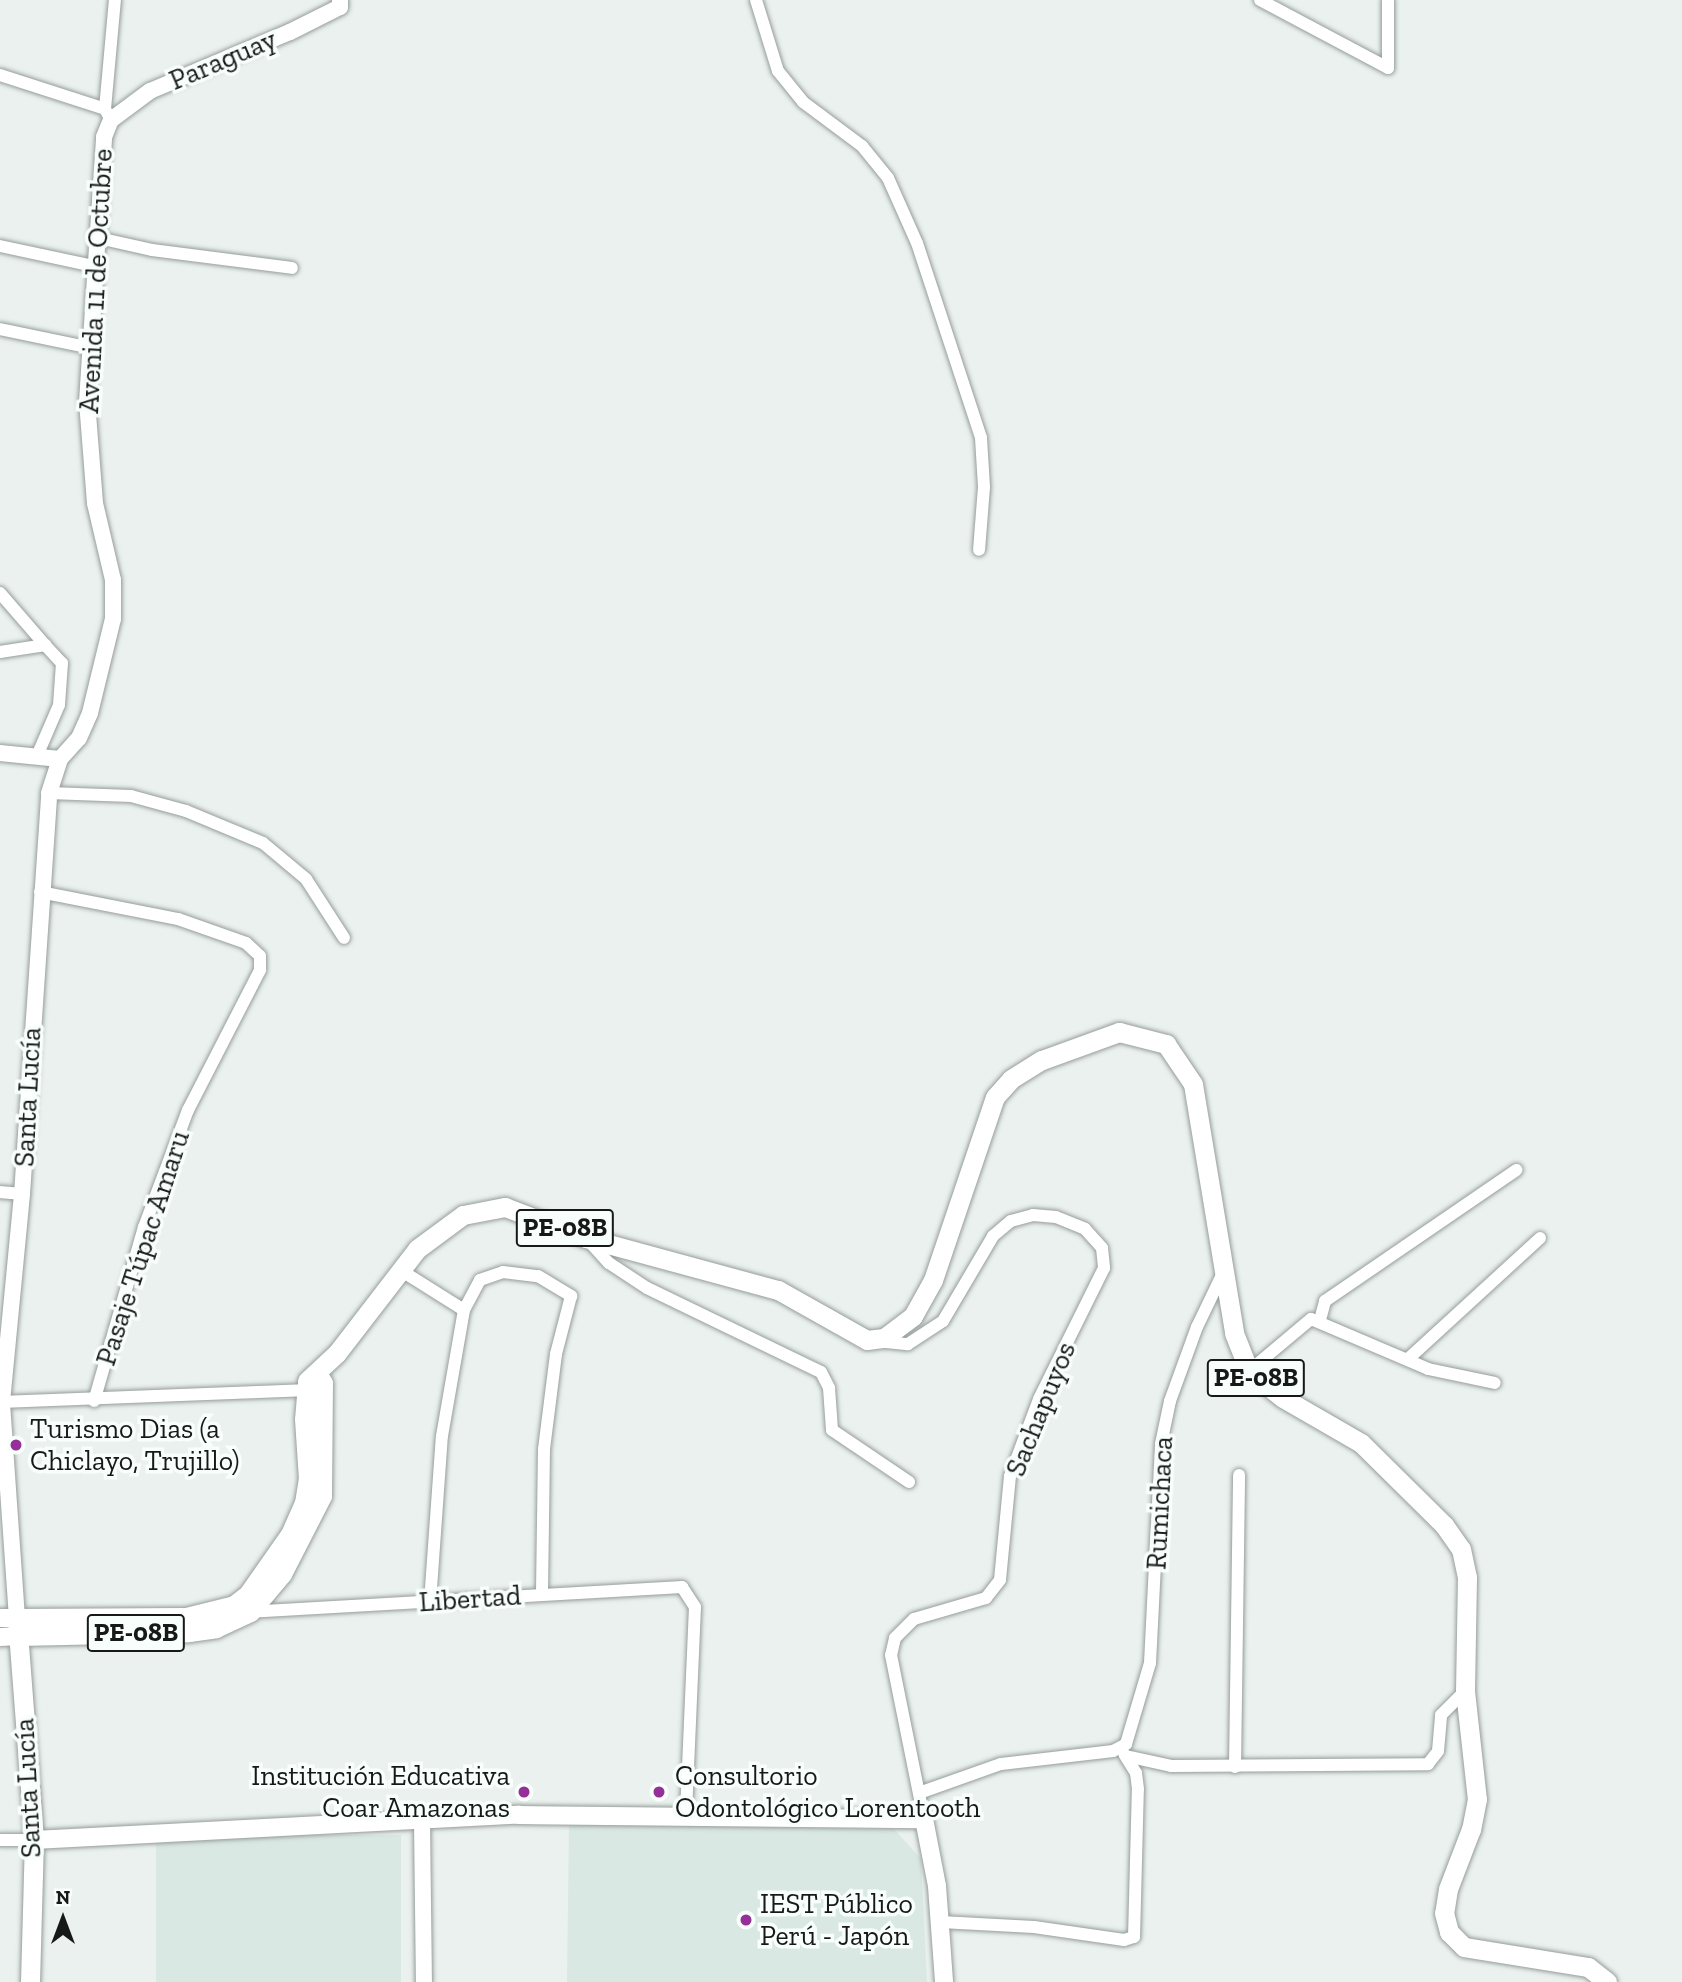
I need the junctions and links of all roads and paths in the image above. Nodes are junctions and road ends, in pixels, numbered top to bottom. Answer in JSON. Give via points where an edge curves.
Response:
{"nodes":[{"id":1,"x":115,"y":0,"type":"edge"},
{"id":2,"x":756,"y":0,"type":"edge"},
{"id":3,"x":1388,"y":0,"type":"edge"},
{"id":4,"x":1264,"y":1,"type":"edge"},
{"id":5,"x":345,"y":2,"type":"edge"},
{"id":6,"x":0,"y":75,"type":"edge"},
{"id":7,"x":108,"y":114,"type":"junction"},
{"id":8,"x":94,"y":237,"type":"junction"},
{"id":9,"x":0,"y":246,"type":"edge"},
{"id":10,"x":93,"y":266,"type":"junction"},
{"id":11,"x":292,"y":268,"type":"dead end"},
{"id":12,"x":0,"y":329,"type":"edge"},
{"id":13,"x":87,"y":347,"type":"junction"},
{"id":14,"x":979,"y":550,"type":"dead end"},
{"id":15,"x":0,"y":593,"type":"edge"},
{"id":16,"x":44,"y":645,"type":"junction"},
{"id":17,"x":0,"y":652,"type":"edge"},
{"id":18,"x":0,"y":753,"type":"edge"},
{"id":19,"x":37,"y":756,"type":"junction"},
{"id":20,"x":60,"y":759,"type":"junction"},
{"id":21,"x":49,"y":793,"type":"junction"},
{"id":22,"x":40,"y":892,"type":"junction"},
{"id":23,"x":344,"y":938,"type":"dead end"},
{"id":24,"x":1516,"y":1170,"type":"dead end"},
{"id":25,"x":0,"y":1192,"type":"edge"},
{"id":26,"x":22,"y":1194,"type":"junction"},
{"id":27,"x":586,"y":1237,"type":"junction"},
{"id":28,"x":1540,"y":1237,"type":"dead end"},
{"id":29,"x":402,"y":1270,"type":"junction"},
{"id":30,"x":1225,"y":1270,"type":"junction"},
{"id":31,"x":464,"y":1310,"type":"junction"},
{"id":32,"x":1320,"y":1320,"type":"junction"},
{"id":33,"x":867,"y":1340,"type":"junction"},
{"id":34,"x":1408,"y":1359,"type":"junction"},
{"id":35,"x":1249,"y":1371,"type":"junction"},
{"id":36,"x":316,"y":1383,"type":"junction"},
{"id":37,"x":1495,"y":1383,"type":"dead end"},
{"id":38,"x":94,"y":1401,"type":"junction"},
{"id":39,"x":1,"y":1402,"type":"edge"},
{"id":40,"x":1239,"y":1475,"type":"dead end"},
{"id":41,"x":909,"y":1482,"type":"dead end"},
{"id":42,"x":542,"y":1595,"type":"junction"},
{"id":43,"x":430,"y":1602,"type":"junction"},
{"id":44,"x":250,"y":1612,"type":"junction"},
{"id":45,"x":211,"y":1613,"type":"junction"},
{"id":46,"x":9,"y":1627,"type":"edge"},
{"id":47,"x":1465,"y":1690,"type":"junction"},
{"id":48,"x":1124,"y":1750,"type":"junction"},
{"id":49,"x":1235,"y":1768,"type":"junction"},
{"id":50,"x":919,"y":1793,"type":"junction"},
{"id":51,"x":687,"y":1815,"type":"junction"},
{"id":52,"x":924,"y":1819,"type":"junction"},
{"id":53,"x":422,"y":1823,"type":"junction"},
{"id":54,"x":0,"y":1840,"type":"edge"},
{"id":55,"x":33,"y":1840,"type":"junction"},
{"id":56,"x":942,"y":1922,"type":"junction"},
{"id":57,"x":30,"y":1982,"type":"edge"},
{"id":58,"x":424,"y":1982,"type":"edge"},
{"id":59,"x":944,"y":1982,"type":"edge"},
{"id":60,"x":1607,"y":1982,"type":"edge"}],
"edges":[{"from":1,"to":7,"type":"street","name":"Avenida 11 de Octubre"},
{"from":2,"to":14,"type":"street","via":[[778,71],[803,102],[862,146],[888,178],[917,243],[981,438],[984,486]]},
{"from":3,"to":4,"type":"street","via":[[1388,68]]},
{"from":5,"to":7,"type":"street","name":"Paraguay"},
{"from":6,"to":7,"type":"street"},
{"from":7,"to":8,"type":"street","name":"Avenida 11 de Octubre"},
{"from":8,"to":10,"type":"street","name":"Avenida 11 de Octubre"},
{"from":8,"to":11,"type":"street","via":[[152,250]]},
{"from":9,"to":10,"type":"street"},
{"from":10,"to":13,"type":"street","name":"Avenida 11 de Octubre"},
{"from":12,"to":13,"type":"street"},
{"from":13,"to":20,"type":"street","name":"Avenida 11 de Octubre","via":[[89,455],[113,580],[113,619],[90,713],[72,749]]},
{"from":15,"to":16,"type":"street"},
{"from":16,"to":17,"type":"street"},
{"from":16,"to":19,"type":"street","via":[[59,656],[63,684]]},
{"from":18,"to":19,"type":"street"},
{"from":19,"to":20,"type":"street"},
{"from":20,"to":21,"type":"street","name":"Santa Lucía"},
{"from":21,"to":22,"type":"street","name":"Santa Lucía"},
{"from":21,"to":23,"type":"street","via":[[131,796],[186,811],[263,843],[306,879]]},
{"from":22,"to":26,"type":"street","name":"Santa Lucía"},
{"from":22,"to":38,"type":"street","name":"Pasaje Túpac Amaru","via":[[178,919],[253,947],[260,956],[260,970],[188,1110],[144,1227]]},
{"from":24,"to":32,"type":"street","via":[[1325,1301]]},
{"from":25,"to":26,"type":"street"},
{"from":26,"to":39,"type":"street","name":"Santa Lucía"},
{"from":27,"to":29,"type":"highway","number":"PE-08B","via":[[537,1216],[505,1207],[484,1208],[442,1227],[417,1248]]},
{"from":27,"to":33,"type":"highway","number":"PE-08B","via":[[778,1290]]},
{"from":27,"to":41,"type":"street","via":[[610,1263],[647,1288],[821,1372],[829,1388],[832,1430]]},
{"from":28,"to":34,"type":"street"},
{"from":29,"to":31,"type":"street"},
{"from":29,"to":36,"type":"highway","number":"PE-08B"},
{"from":30,"to":33,"type":"highway","number":"PE-08B","via":[[1193,1084],[1166,1044],[1119,1032],[1042,1060],[1011,1079],[995,1097],[933,1280],[913,1316],[896,1332]]},
{"from":30,"to":35,"type":"highway","number":"PE-08B","via":[[1239,1352]]},
{"from":30,"to":48,"type":"street","name":"Rumichaca","via":[[1197,1327],[1170,1401],[1161,1444],[1150,1663]]},
{"from":31,"to":42,"type":"street","via":[[480,1280],[515,1273],[538,1276],[571,1296],[556,1353],[544,1449]]},
{"from":31,"to":43,"type":"street","via":[[442,1436]]},
{"from":32,"to":34,"type":"street"},
{"from":32,"to":35,"type":"street","via":[[1302,1323]]},
{"from":33,"to":50,"type":"street","name":"Sachapuyos","via":[[908,1344],[924,1337],[943,1321],[993,1236],[1011,1222],[1033,1215],[1056,1217],[1085,1230],[1102,1248],[1104,1268],[1039,1399],[1014,1464],[1005,1505],[1005,1558],[1000,1580],[986,1598],[914,1619],[895,1638],[891,1655]]},
{"from":34,"to":37,"type":"street"},
{"from":35,"to":47,"type":"highway","number":"PE-08B","via":[[1283,1398],[1361,1443],[1444,1525],[1461,1549],[1466,1577]]},
{"from":36,"to":38,"type":"street"},
{"from":36,"to":44,"type":"highway","number":"PE-08B","via":[[322,1496],[282,1574]]},
{"from":36,"to":45,"type":"highway","number":"PE-08B","via":[[304,1503],[290,1534],[248,1594]]},
{"from":38,"to":39,"type":"street"},
{"from":39,"to":46,"type":"street","name":"Santa Lucía"},
{"from":40,"to":49,"type":"street"},
{"from":42,"to":43,"type":"street","name":"Libertad"},
{"from":42,"to":51,"type":"street","name":"Libertad","via":[[682,1587],[688,1591],[695,1607]]},
{"from":43,"to":44,"type":"street","name":"Libertad"},
{"from":44,"to":45,"type":"street","name":"Libertad"},
{"from":44,"to":46,"type":"highway","number":"PE-08B","via":[[216,1628],[190,1632]]},
{"from":45,"to":46,"type":"highway","number":"PE-08B"},
{"from":46,"to":55,"type":"highway","name":"Santa Lucía"},
{"from":47,"to":49,"type":"street","via":[[1441,1715],[1438,1751],[1428,1764]]},
{"from":47,"to":60,"type":"highway","number":"PE-08B","via":[[1476,1799],[1471,1829],[1448,1889],[1444,1913],[1449,1932],[1464,1947],[1588,1967]]},
{"from":48,"to":49,"type":"street","via":[[1171,1766]]},
{"from":48,"to":50,"type":"street","via":[[1001,1764]]},
{"from":48,"to":56,"type":"street","via":[[1136,1773],[1138,1789],[1138,1930],[1134,1937],[1124,1940],[1034,1927]]},
{"from":50,"to":52,"type":"street","name":"Sachapuyos"},
{"from":51,"to":52,"type":"main road"},
{"from":51,"to":53,"type":"main road","via":[[518,1815]]},
{"from":52,"to":56,"type":"main road","name":"Sachapuyos"},
{"from":53,"to":55,"type":"main road"},
{"from":53,"to":58,"type":"street"},
{"from":54,"to":55,"type":"street"},
{"from":55,"to":57,"type":"highway","name":"Santa Lucía"},
{"from":56,"to":59,"type":"main road","name":"Sachapuyos"}]}
